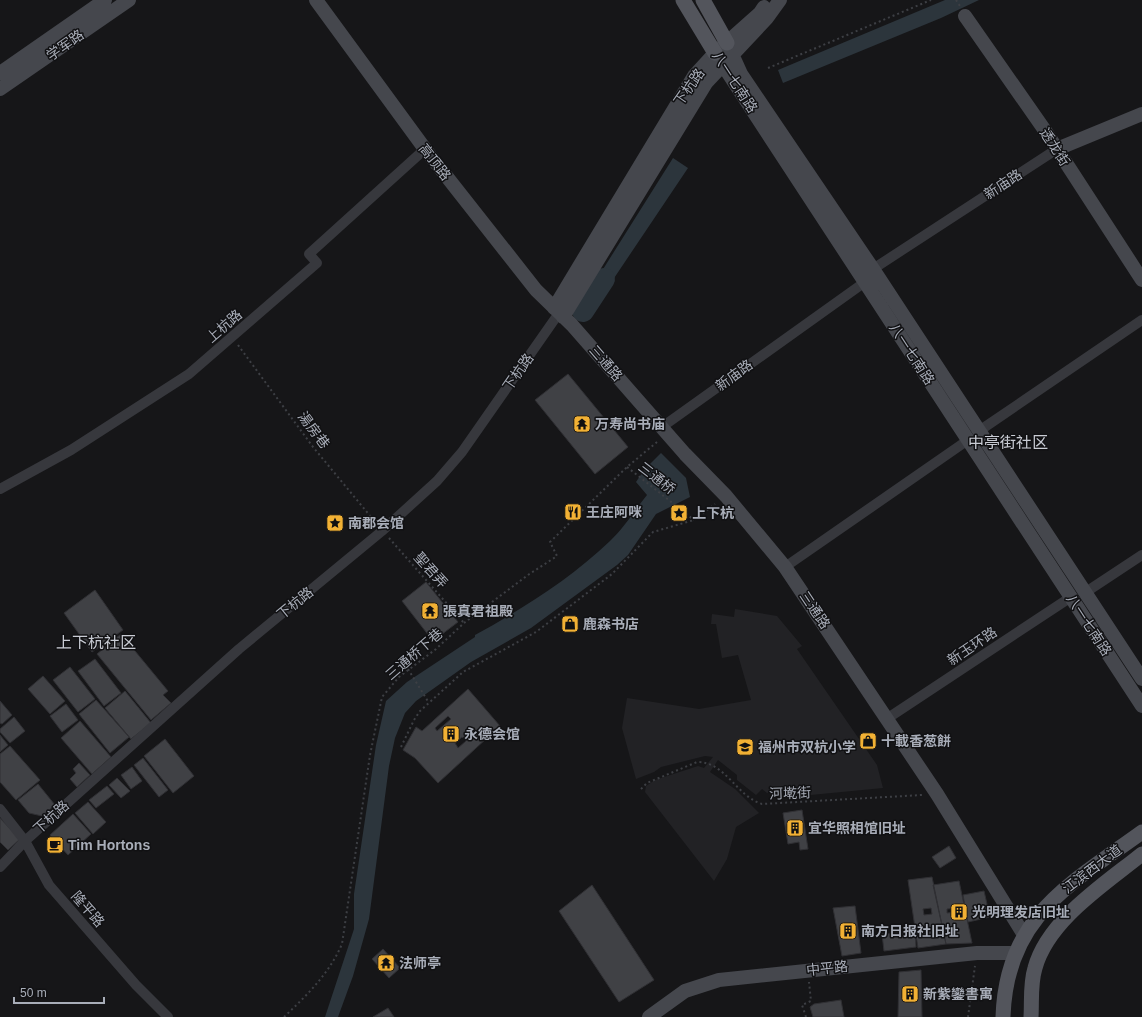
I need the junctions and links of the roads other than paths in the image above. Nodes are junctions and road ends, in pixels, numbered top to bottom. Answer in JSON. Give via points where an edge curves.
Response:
{"nodes":[{"id":1,"x":105,"y":0,"type":"edge"},
{"id":2,"x":129,"y":0,"type":"edge"},
{"id":3,"x":316,"y":0,"type":"edge"},
{"id":4,"x":683,"y":0,"type":"edge"},
{"id":5,"x":703,"y":0,"type":"edge"},
{"id":6,"x":769,"y":0,"type":"edge"},
{"id":7,"x":780,"y":0,"type":"edge"},
{"id":8,"x":965,"y":16,"type":"dead end"},
{"id":9,"x":724,"y":54,"type":"junction"},
{"id":10,"x":0,"y":73,"type":"edge"},
{"id":11,"x":0,"y":89,"type":"edge"},
{"id":12,"x":1142,"y":114,"type":"edge"},
{"id":13,"x":425,"y":149,"type":"junction"},
{"id":14,"x":1057,"y":149,"type":"junction"},
{"id":15,"x":873,"y":269,"type":"junction"},
{"id":16,"x":1142,"y":280,"type":"edge"},
{"id":17,"x":865,"y":282,"type":"junction"},
{"id":18,"x":558,"y":312,"type":"junction"},
{"id":19,"x":1142,"y":320,"type":"edge"},
{"id":20,"x":665,"y":430,"type":"junction"},
{"id":21,"x":974,"y":436,"type":"junction"},
{"id":22,"x":0,"y":489,"type":"edge"},
{"id":23,"x":1142,"y":555,"type":"edge"},
{"id":24,"x":785,"y":566,"type":"junction"},
{"id":25,"x":1086,"y":592,"type":"junction"},
{"id":26,"x":1071,"y":597,"type":"junction"},
{"id":27,"x":1142,"y":679,"type":"edge"},
{"id":28,"x":1142,"y":706,"type":"edge"},
{"id":29,"x":888,"y":718,"type":"junction"},
{"id":30,"x":0,"y":809,"type":"edge"},
{"id":31,"x":1142,"y":832,"type":"edge"},
{"id":32,"x":25,"y":841,"type":"junction"},
{"id":33,"x":1142,"y":854,"type":"edge"},
{"id":34,"x":0,"y":867,"type":"edge"},
{"id":35,"x":1024,"y":936,"type":"junction"},
{"id":36,"x":1015,"y":953,"type":"junction"},
{"id":37,"x":168,"y":1017,"type":"edge"},
{"id":38,"x":649,"y":1017,"type":"edge"},
{"id":39,"x":1003,"y":1017,"type":"edge"},
{"id":40,"x":1031,"y":1017,"type":"edge"}],
"edges":[{"from":1,"to":10,"type":"main road","name":"学军路"},
{"from":2,"to":11,"type":"main road","name":"学军路"},
{"from":3,"to":13,"type":"main road","name":"高顶路"},
{"from":4,"to":9,"type":"main road","name":"八一七南路"},
{"from":5,"to":9,"type":"main road","name":"八一七南路"},
{"from":6,"to":9,"type":"main road"},
{"from":7,"to":9,"type":"main road","via":[[758,28]]},
{"from":8,"to":14,"type":"main road","name":"透龙街"},
{"from":9,"to":15,"type":"main road","name":"八一七南路","via":[[741,74]]},
{"from":9,"to":17,"type":"main road","name":"八一七南路"},
{"from":9,"to":18,"type":"main road","name":"下杭路","via":[[694,76]]},
{"from":12,"to":14,"type":"main road","name":"新庙路"},
{"from":13,"to":18,"type":"main road","name":"高顶路","via":[[536,290]]},
{"from":13,"to":22,"type":"street","name":"上杭路","via":[[309,254],[317,263],[233,338],[177,382],[71,450]]},
{"from":14,"to":15,"type":"street","name":"新庙路"},
{"from":14,"to":16,"type":"main road","name":"透龙街"},
{"from":15,"to":21,"type":"main road","name":"八一七南路"},
{"from":17,"to":20,"type":"street","name":"新庙路"},
{"from":17,"to":21,"type":"main road","name":"八一七南路"},
{"from":18,"to":20,"type":"main road","name":"三通路"},
{"from":18,"to":32,"type":"street","name":"下杭路","via":[[462,452],[437,481],[382,531],[239,649]]},
{"from":19,"to":21,"type":"street"},
{"from":20,"to":24,"type":"main road","name":"三通路","via":[[684,454],[726,496]]},
{"from":21,"to":24,"type":"street"},
{"from":21,"to":25,"type":"main road","name":"八一七南路"},
{"from":21,"to":26,"type":"main road","name":"八一七南路"},
{"from":23,"to":25,"type":"street"},
{"from":24,"to":29,"type":"main road","name":"三通路"},
{"from":25,"to":27,"type":"main road","name":"八一七南路"},
{"from":26,"to":28,"type":"main road","name":"八一七南路"},
{"from":26,"to":29,"type":"street","name":"新玉环路"},
{"from":29,"to":35,"type":"main road","name":"三通路"},
{"from":30,"to":32,"type":"street","name":"隆平路"},
{"from":31,"to":35,"type":"main road","name":"江滨西大道","via":[[1061,892]]},
{"from":32,"to":34,"type":"street","name":"下杭路"},
{"from":32,"to":37,"type":"street","name":"隆平路","via":[[49,885],[136,985]]},
{"from":33,"to":40,"type":"main road","name":"江滨西大道","via":[[1073,910],[1054,933],[1035,967]]},
{"from":35,"to":36,"type":"main road","name":"江滨西大道"},
{"from":36,"to":38,"type":"main road","name":"中平路","via":[[977,953],[707,983],[684,991]]},
{"from":36,"to":39,"type":"main road","name":"江滨西大道","via":[[1006,986]]}]}
